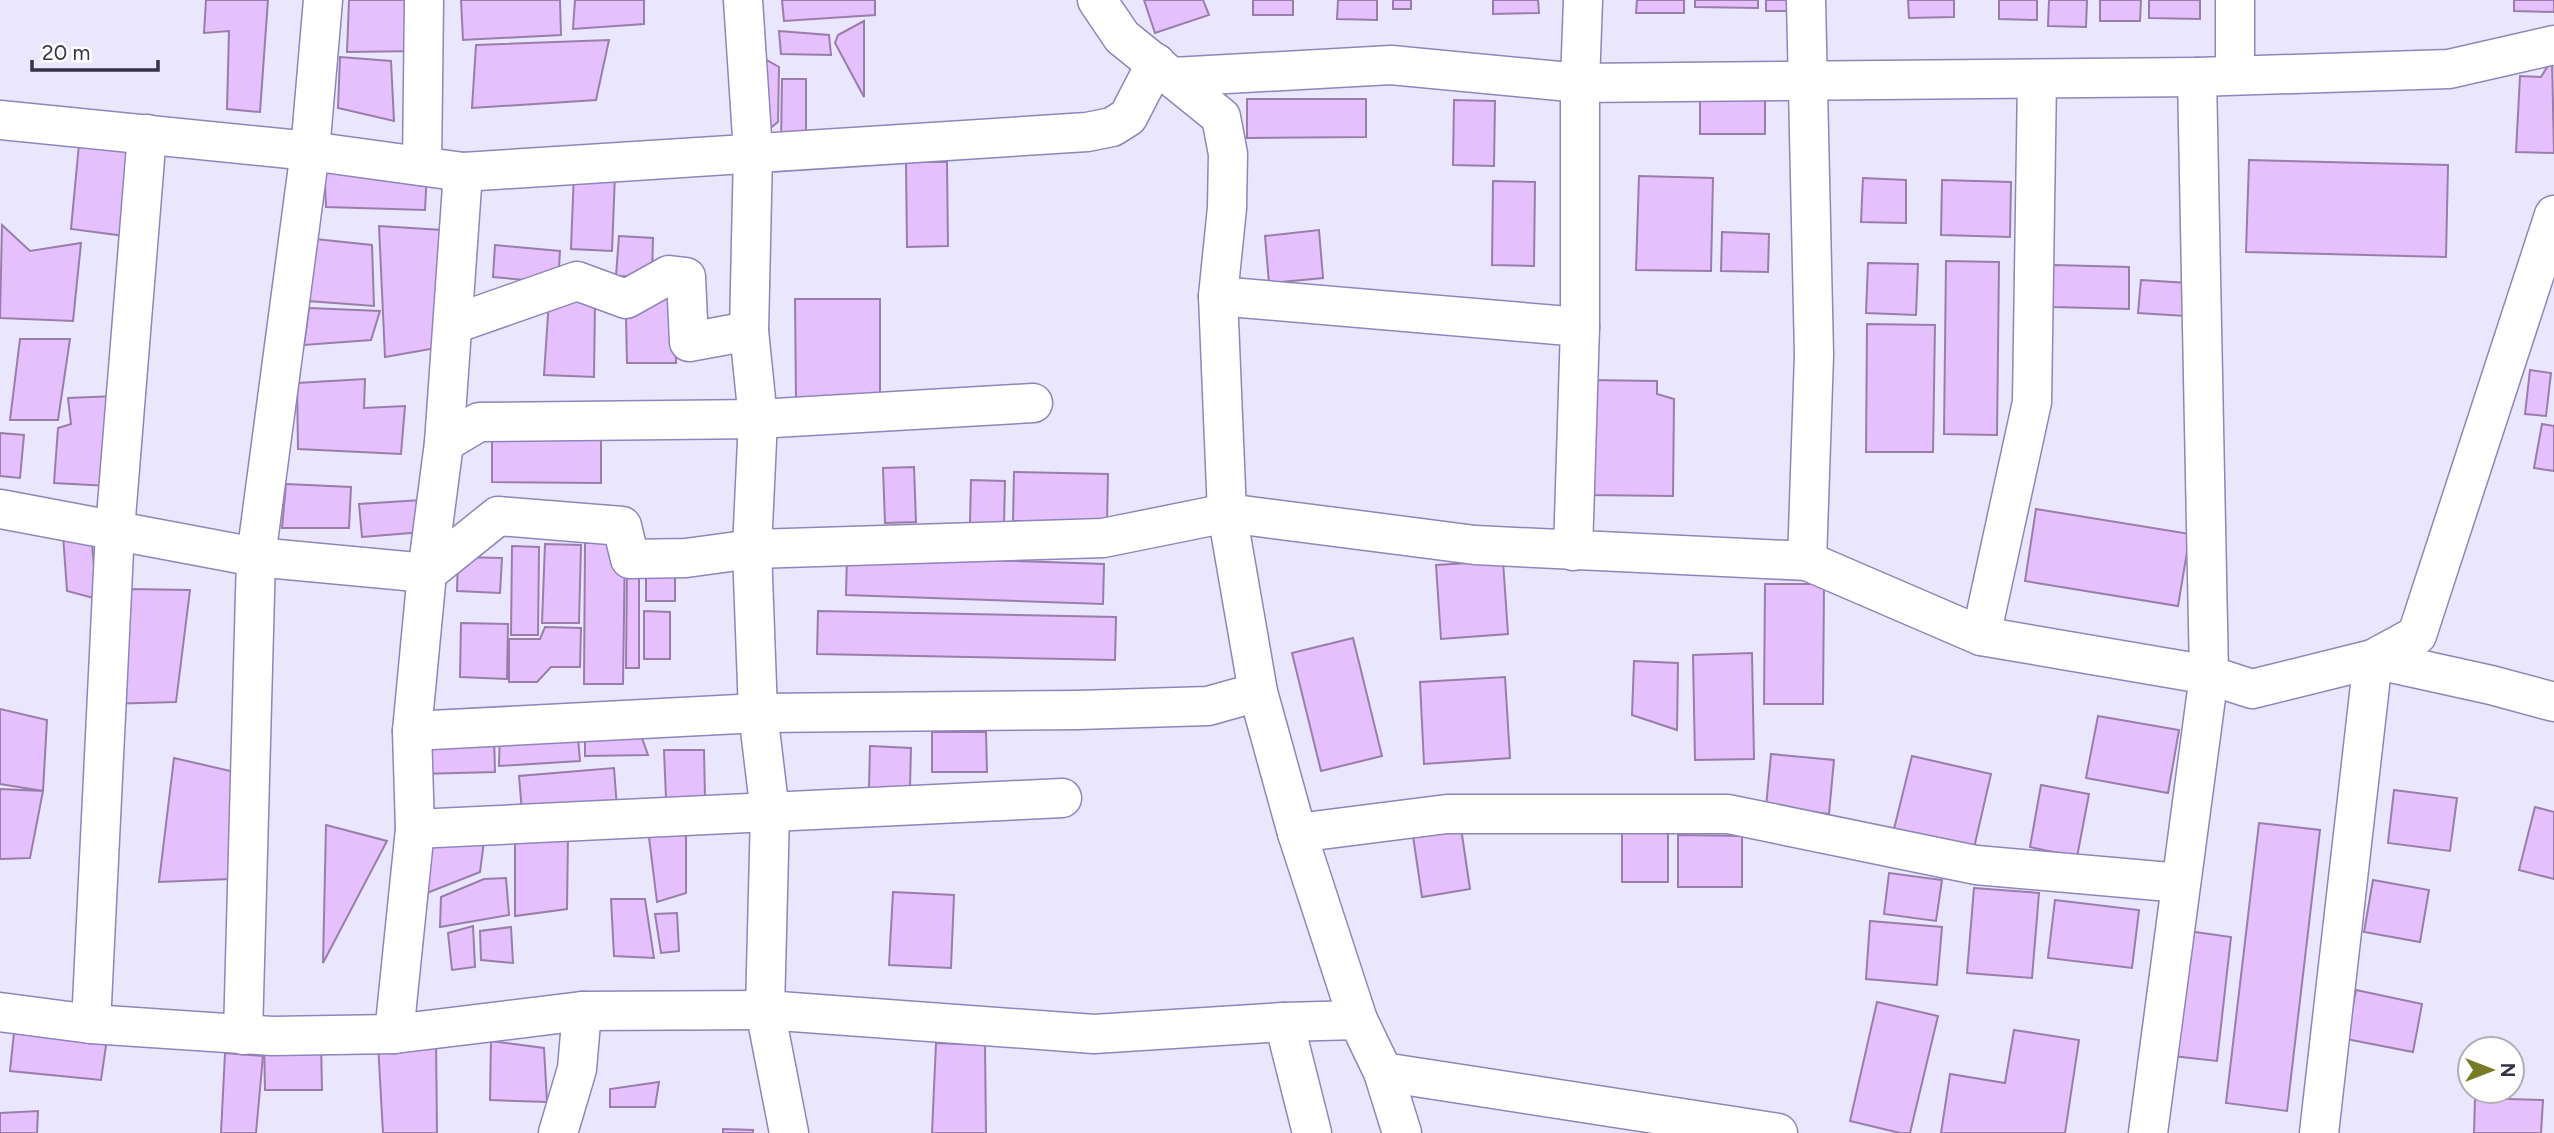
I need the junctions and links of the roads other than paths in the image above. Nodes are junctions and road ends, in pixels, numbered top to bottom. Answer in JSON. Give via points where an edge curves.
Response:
{"nodes":[{"id":1,"x":323,"y":0,"type":"edge"},
{"id":2,"x":424,"y":0,"type":"edge"},
{"id":3,"x":743,"y":0,"type":"edge"},
{"id":4,"x":1097,"y":0,"type":"edge"},
{"id":5,"x":1584,"y":0,"type":"edge"},
{"id":6,"x":1806,"y":0,"type":"edge"},
{"id":7,"x":2235,"y":0,"type":"edge"},
{"id":8,"x":2554,"y":45,"type":"edge"},
{"id":9,"x":1164,"y":70,"type":"junction"},
{"id":10,"x":2235,"y":75,"type":"junction"},
{"id":11,"x":2197,"y":77,"type":"junction"},
{"id":12,"x":2037,"y":79,"type":"junction"},
{"id":13,"x":1807,"y":80,"type":"junction"},
{"id":14,"x":1580,"y":83,"type":"junction"},
{"id":15,"x":0,"y":120,"type":"edge"},
{"id":16,"x":147,"y":134,"type":"junction"},
{"id":17,"x":310,"y":151,"type":"junction"},
{"id":18,"x":753,"y":152,"type":"junction"},
{"id":19,"x":422,"y":166,"type":"junction"},
{"id":20,"x":463,"y":172,"type":"junction"},
{"id":21,"x":2554,"y":215,"type":"edge"},
{"id":22,"x":1218,"y":296,"type":"junction"},
{"id":23,"x":454,"y":324,"type":"junction"},
{"id":24,"x":1580,"y":327,"type":"junction"},
{"id":25,"x":750,"y":331,"type":"junction"},
{"id":26,"x":1033,"y":403,"type":"dead end"},
{"id":27,"x":758,"y":419,"type":"junction"},
{"id":28,"x":444,"y":443,"type":"junction"},
{"id":29,"x":0,"y":509,"type":"edge"},
{"id":30,"x":1227,"y":513,"type":"junction"},
{"id":31,"x":114,"y":530,"type":"junction"},
{"id":32,"x":751,"y":549,"type":"junction"},
{"id":33,"x":1573,"y":551,"type":"junction"},
{"id":34,"x":257,"y":556,"type":"junction"},
{"id":35,"x":1807,"y":561,"type":"junction"},
{"id":36,"x":427,"y":573,"type":"junction"},
{"id":37,"x":1980,"y":636,"type":"junction"},
{"id":38,"x":2373,"y":659,"type":"junction"},
{"id":39,"x":2209,"y":676,"type":"junction"},
{"id":40,"x":1258,"y":692,"type":"junction"},
{"id":41,"x":2554,"y":702,"type":"edge"},
{"id":42,"x":758,"y":713,"type":"junction"},
{"id":43,"x":412,"y":731,"type":"junction"},
{"id":44,"x":1062,"y":798,"type":"dead end"},
{"id":45,"x":769,"y":813,"type":"junction"},
{"id":46,"x":415,"y":828,"type":"junction"},
{"id":47,"x":1297,"y":832,"type":"junction"},
{"id":48,"x":2181,"y":883,"type":"junction"},
{"id":49,"x":765,"y":1010,"type":"junction"},
{"id":50,"x":582,"y":1011,"type":"junction"},
{"id":51,"x":0,"y":1012,"type":"edge"},
{"id":52,"x":1358,"y":1020,"type":"junction"},
{"id":53,"x":1284,"y":1022,"type":"junction"},
{"id":54,"x":91,"y":1024,"type":"junction"},
{"id":55,"x":394,"y":1034,"type":"junction"},
{"id":56,"x":243,"y":1035,"type":"junction"},
{"id":57,"x":1383,"y":1072,"type":"junction"},
{"id":58,"x":558,"y":1133,"type":"edge"},
{"id":59,"x":789,"y":1133,"type":"edge"},
{"id":60,"x":1312,"y":1133,"type":"edge"},
{"id":61,"x":1402,"y":1133,"type":"edge"},
{"id":62,"x":1778,"y":1133,"type":"edge"},
{"id":63,"x":2148,"y":1133,"type":"edge"},
{"id":64,"x":2319,"y":1133,"type":"edge"}],
"edges":[{"from":1,"to":17,"type":"street"},
{"from":2,"to":19,"type":"street"},
{"from":3,"to":18,"type":"street"},
{"from":4,"to":9,"type":"street","via":[[1122,37]]},
{"from":5,"to":14,"type":"street"},
{"from":6,"to":13,"type":"street"},
{"from":7,"to":10,"type":"street"},
{"from":8,"to":10,"type":"street","via":[[2449,69]]},
{"from":9,"to":14,"type":"street","via":[[1391,65]]},
{"from":9,"to":18,"type":"street","via":[[1128,117],[1112,127],[1087,132]]},
{"from":9,"to":22,"type":"street","via":[[1221,117],[1228,154]]},
{"from":10,"to":11,"type":"street"},
{"from":11,"to":12,"type":"street"},
{"from":11,"to":39,"type":"street"},
{"from":12,"to":13,"type":"street"},
{"from":12,"to":37,"type":"street","via":[[2032,402]]},
{"from":13,"to":14,"type":"street"},
{"from":13,"to":35,"type":"street","via":[[1814,355]]},
{"from":14,"to":24,"type":"street"},
{"from":15,"to":16,"type":"street"},
{"from":16,"to":17,"type":"street"},
{"from":16,"to":31,"type":"street"},
{"from":17,"to":19,"type":"street"},
{"from":17,"to":34,"type":"street"},
{"from":18,"to":20,"type":"street"},
{"from":18,"to":25,"type":"street"},
{"from":19,"to":20,"type":"street"},
{"from":20,"to":23,"type":"street"},
{"from":21,"to":38,"type":"street","via":[[2417,635]]},
{"from":22,"to":24,"type":"street"},
{"from":22,"to":30,"type":"street"},
{"from":23,"to":25,"type":"street","via":[[577,281],[625,299],[669,275],[687,276],[689,342]]},
{"from":23,"to":28,"type":"street"},
{"from":24,"to":33,"type":"street"},
{"from":25,"to":27,"type":"street"},
{"from":26,"to":27,"type":"street"},
{"from":27,"to":28,"type":"street","via":[[479,422]]},
{"from":27,"to":32,"type":"street"},
{"from":28,"to":36,"type":"street"},
{"from":29,"to":31,"type":"street"},
{"from":30,"to":32,"type":"street","via":[[1103,538]]},
{"from":30,"to":33,"type":"street","via":[[1475,545]]},
{"from":30,"to":40,"type":"street"},
{"from":31,"to":34,"type":"street"},
{"from":31,"to":54,"type":"street"},
{"from":32,"to":36,"type":"street","via":[[687,558],[630,559],[622,526],[498,516]]},
{"from":32,"to":42,"type":"street"},
{"from":33,"to":35,"type":"street"},
{"from":34,"to":36,"type":"street"},
{"from":34,"to":56,"type":"street"},
{"from":35,"to":37,"type":"street"},
{"from":36,"to":43,"type":"street"},
{"from":37,"to":39,"type":"street"},
{"from":38,"to":39,"type":"street","via":[[2252,689]]},
{"from":38,"to":41,"type":"street"},
{"from":38,"to":64,"type":"street"},
{"from":39,"to":48,"type":"street"},
{"from":40,"to":42,"type":"street","via":[[1208,706]]},
{"from":40,"to":47,"type":"street"},
{"from":42,"to":43,"type":"street"},
{"from":42,"to":45,"type":"street"},
{"from":43,"to":46,"type":"street"},
{"from":44,"to":45,"type":"street"},
{"from":45,"to":46,"type":"street"},
{"from":45,"to":49,"type":"street"},
{"from":46,"to":55,"type":"street"},
{"from":47,"to":48,"type":"street","via":[[1447,814],[1728,814],[1976,865]]},
{"from":47,"to":52,"type":"street"},
{"from":48,"to":63,"type":"street"},
{"from":49,"to":50,"type":"street"},
{"from":49,"to":53,"type":"street","via":[[1094,1034]]},
{"from":49,"to":59,"type":"street"},
{"from":50,"to":55,"type":"street"},
{"from":50,"to":58,"type":"street","via":[[577,1069]]},
{"from":51,"to":54,"type":"street"},
{"from":52,"to":53,"type":"street"},
{"from":52,"to":57,"type":"street"},
{"from":53,"to":60,"type":"street"},
{"from":54,"to":56,"type":"street"},
{"from":55,"to":56,"type":"street"},
{"from":57,"to":61,"type":"street"},
{"from":57,"to":62,"type":"street"}]}
